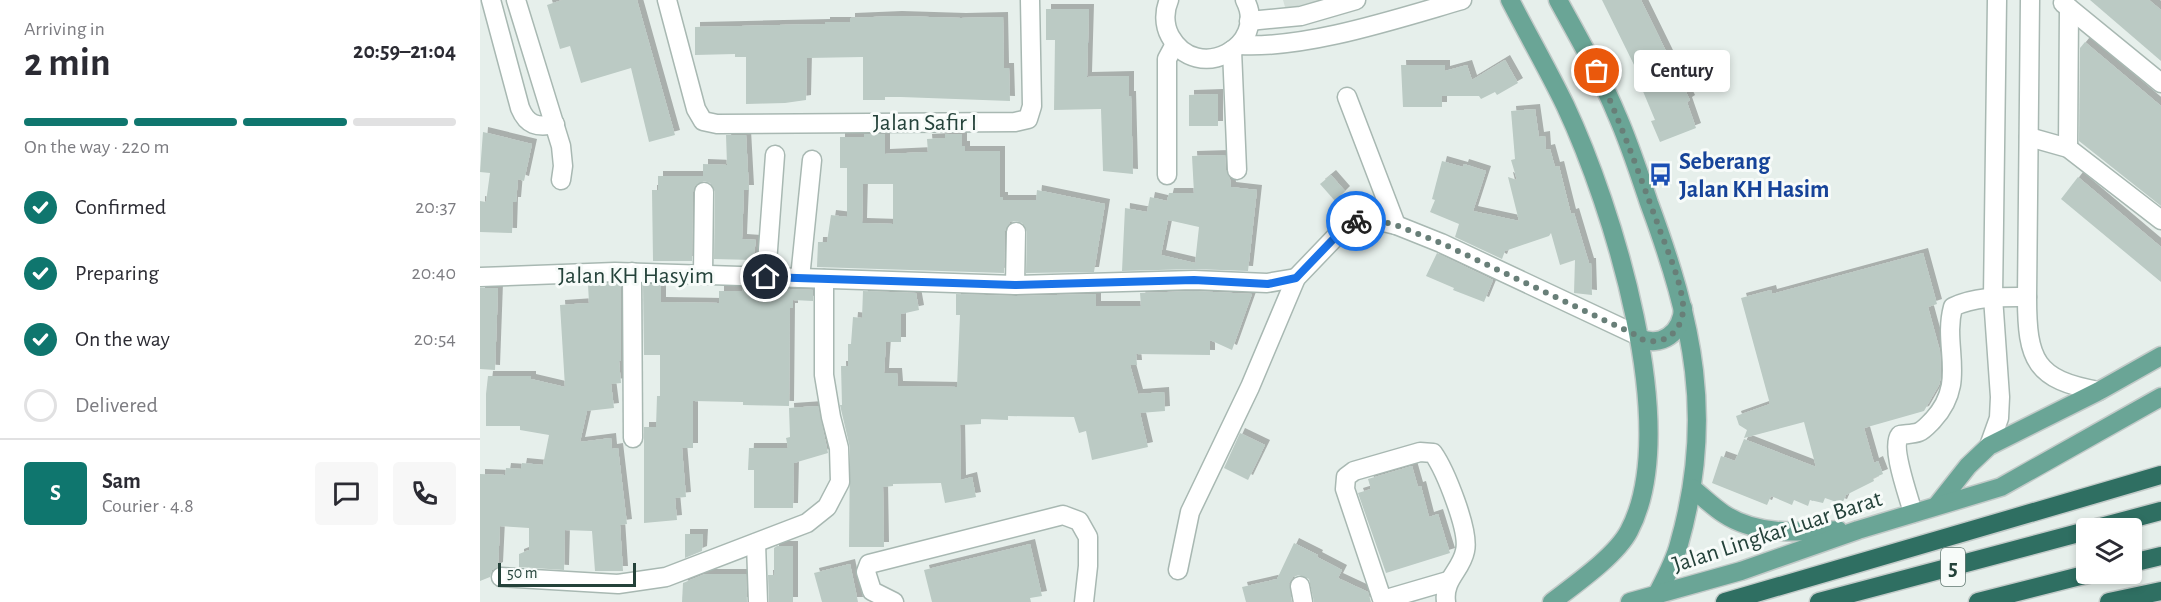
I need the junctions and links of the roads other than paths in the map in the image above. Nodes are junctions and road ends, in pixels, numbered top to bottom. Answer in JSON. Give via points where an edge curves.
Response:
{"nodes":[{"id":1,"x":491,"y":0,"type":"edge"},
{"id":2,"x":516,"y":0,"type":"edge"},
{"id":3,"x":667,"y":0,"type":"edge"},
{"id":4,"x":1030,"y":0,"type":"edge"},
{"id":5,"x":1245,"y":0,"type":"edge"},
{"id":6,"x":1356,"y":0,"type":"edge"},
{"id":7,"x":1462,"y":0,"type":"edge"},
{"id":8,"x":1510,"y":0,"type":"edge"},
{"id":9,"x":1558,"y":0,"type":"edge"},
{"id":10,"x":1997,"y":0,"type":"edge"},
{"id":11,"x":2030,"y":0,"type":"edge"},
{"id":12,"x":1166,"y":2,"type":"edge"},
{"id":13,"x":2064,"y":4,"type":"edge"},
{"id":14,"x":1249,"y":21,"type":"junction"},
{"id":15,"x":1174,"y":44,"type":"junction"},
{"id":16,"x":1235,"y":47,"type":"junction"},
{"id":17,"x":2161,"y":83,"type":"edge"},
{"id":18,"x":1347,"y":97,"type":"dead end"},
{"id":19,"x":555,"y":124,"type":"junction"},
{"id":20,"x":2029,"y":137,"type":"junction"},
{"id":21,"x":2068,"y":148,"type":"junction"},
{"id":22,"x":775,"y":155,"type":"dead end"},
{"id":23,"x":812,"y":160,"type":"dead end"},
{"id":24,"x":1237,"y":170,"type":"dead end"},
{"id":25,"x":1167,"y":175,"type":"dead end"},
{"id":26,"x":561,"y":180,"type":"dead end"},
{"id":27,"x":704,"y":192,"type":"dead end"},
{"id":28,"x":2161,"y":220,"type":"edge"},
{"id":29,"x":1396,"y":225,"type":"junction"},
{"id":30,"x":1016,"y":232,"type":"dead end"},
{"id":31,"x":632,"y":272,"type":"junction"},
{"id":32,"x":703,"y":274,"type":"junction"},
{"id":33,"x":480,"y":277,"type":"edge"},
{"id":34,"x":766,"y":277,"type":"junction"},
{"id":35,"x":800,"y":278,"type":"junction"},
{"id":36,"x":1296,"y":278,"type":"junction"},
{"id":37,"x":824,"y":279,"type":"junction"},
{"id":38,"x":1015,"y":285,"type":"junction"},
{"id":39,"x":1993,"y":297,"type":"junction"},
{"id":40,"x":2027,"y":297,"type":"junction"},
{"id":41,"x":1683,"y":304,"type":"junction"},
{"id":42,"x":1639,"y":337,"type":"junction"},
{"id":43,"x":2161,"y":356,"type":"edge"},
{"id":44,"x":2099,"y":392,"type":"junction"},
{"id":45,"x":2161,"y":397,"type":"edge"},
{"id":46,"x":633,"y":438,"type":"dead end"},
{"id":47,"x":1989,"y":446,"type":"junction"},
{"id":48,"x":2161,"y":475,"type":"edge"},
{"id":49,"x":1692,"y":488,"type":"junction"},
{"id":50,"x":1938,"y":504,"type":"junction"},
{"id":51,"x":2161,"y":511,"type":"edge"},
{"id":52,"x":1914,"y":513,"type":"junction"},
{"id":53,"x":2135,"y":518,"type":"edge"},
{"id":54,"x":1858,"y":530,"type":"junction"},
{"id":55,"x":2076,"y":534,"type":"edge"},
{"id":56,"x":756,"y":543,"type":"junction"},
{"id":57,"x":2161,"y":556,"type":"edge"},
{"id":58,"x":2142,"y":561,"type":"edge"},
{"id":59,"x":1178,"y":570,"type":"dead end"},
{"id":60,"x":501,"y":577,"type":"dead end"},
{"id":61,"x":2076,"y":577,"type":"edge"},
{"id":62,"x":1448,"y":581,"type":"junction"},
{"id":63,"x":2161,"y":591,"type":"edge"},
{"id":64,"x":1655,"y":599,"type":"edge"},
{"id":65,"x":1383,"y":601,"type":"edge"},
{"id":66,"x":2113,"y":601,"type":"edge"},
{"id":67,"x":758,"y":602,"type":"edge"},
{"id":68,"x":894,"y":602,"type":"edge"},
{"id":69,"x":1084,"y":602,"type":"edge"},
{"id":70,"x":1446,"y":602,"type":"edge"},
{"id":71,"x":1552,"y":602,"type":"edge"},
{"id":72,"x":1630,"y":602,"type":"edge"},
{"id":73,"x":1725,"y":602,"type":"edge"},
{"id":74,"x":1819,"y":602,"type":"edge"},
{"id":75,"x":1978,"y":602,"type":"edge"}],
"edges":[{"from":1,"to":19,"type":"street","via":[[525,119],[533,125]]},
{"from":2,"to":19,"type":"street"},
{"from":3,"to":4,"type":"street","name":"Jalan Safir I","via":[[696,109],[703,120],[717,124],[1029,119]]},
{"from":5,"to":14,"type":"street"},
{"from":6,"to":14,"type":"street","via":[[1301,16]]},
{"from":7,"to":16,"type":"street","via":[[1295,42]]},
{"from":8,"to":42,"type":"main road","via":[[1565,106],[1597,186]]},
{"from":9,"to":41,"type":"main road","via":[[1616,113]]},
{"from":10,"to":39,"type":"street"},
{"from":11,"to":20,"type":"street"},
{"from":12,"to":15,"type":"street","via":[[1165,19]]},
{"from":13,"to":17,"type":"street"},
{"from":13,"to":21,"type":"street"},
{"from":14,"to":16,"type":"street","via":[[1244,38]]},
{"from":15,"to":16,"type":"street","via":[[1202,59],[1213,59]]},
{"from":15,"to":25,"type":"street","via":[[1167,59]]},
{"from":16,"to":24,"type":"street"},
{"from":18,"to":29,"type":"street"},
{"from":19,"to":26,"type":"street","via":[[561,146]]},
{"from":20,"to":21,"type":"street"},
{"from":20,"to":40,"type":"street"},
{"from":21,"to":28,"type":"street"},
{"from":22,"to":34,"type":"street"},
{"from":23,"to":35,"type":"street"},
{"from":27,"to":32,"type":"street"},
{"from":29,"to":36,"type":"street","via":[[1371,219],[1356,221],[1343,229]]},
{"from":29,"to":42,"type":"street"},
{"from":30,"to":38,"type":"street"},
{"from":31,"to":32,"type":"street","name":"Jalan KH Hasyim"},
{"from":31,"to":33,"type":"street","name":"Jalan KH Hasyim"},
{"from":31,"to":46,"type":"street"},
{"from":32,"to":34,"type":"street","name":"Jalan KH Hasyim"},
{"from":34,"to":35,"type":"street","name":"Jalan KH Hasyim"},
{"from":35,"to":37,"type":"street","name":"Jalan KH Hasyim"},
{"from":36,"to":38,"type":"street","name":"Jalan KH Hasyim","via":[[1268,284],[1194,280]]},
{"from":36,"to":59,"type":"street","via":[[1250,387],[1190,512]]},
{"from":37,"to":38,"type":"street","name":"Jalan KH Hasyim"},
{"from":37,"to":56,"type":"street","via":[[824,375],[838,448],[840,482],[827,507],[807,523]]},
{"from":39,"to":40,"type":"street"},
{"from":39,"to":47,"type":"street","via":[[2000,397],[1999,418]]},
{"from":39,"to":52,"type":"street","via":[[1953,307],[1950,394],[1940,412],[1920,432],[1897,438],[1901,470]]},
{"from":40,"to":44,"type":"street","via":[[2029,342],[2036,359],[2059,381]]},
{"from":41,"to":42,"type":"main road","via":[[1674,333],[1661,342]]},
{"from":41,"to":49,"type":"main road","via":[[1692,344],[1699,416]]},
{"from":42,"to":71,"type":"main road","via":[[1648,414],[1642,500],[1628,533],[1611,553]]},
{"from":43,"to":44,"type":"main road"},
{"from":44,"to":47,"type":"main road"},
{"from":45,"to":50,"type":"main road","name":"Jalan Lingkar Luar Barat","via":[[2001,487]]},
{"from":47,"to":50,"type":"main road"},
{"from":48,"to":73,"type":"highway"},
{"from":49,"to":54,"type":"main road","via":[[1725,515],[1751,526],[1792,532]]},
{"from":49,"to":64,"type":"main road","via":[[1679,546]]},
{"from":50,"to":52,"type":"main road","name":"Jalan Lingkar Luar Barat"},
{"from":51,"to":53,"type":"highway"},
{"from":52,"to":54,"type":"main road","name":"Jalan Lingkar Luar Barat"},
{"from":54,"to":64,"type":"main road","name":"Jalan Lingkar Luar Barat"},
{"from":55,"to":74,"type":"highway","number":"5"},
{"from":56,"to":60,"type":"street","via":[[666,577],[618,584]]},
{"from":56,"to":67,"type":"street"},
{"from":57,"to":58,"type":"highway"},
{"from":61,"to":75,"type":"highway","number":"5"},
{"from":62,"to":65,"type":"street"},
{"from":62,"to":65,"type":"street","via":[[1466,550],[1465,531],[1433,453],[1420,452],[1354,471],[1346,477],[1345,489]]},
{"from":62,"to":70,"type":"street"},
{"from":63,"to":66,"type":"highway"},
{"from":64,"to":72,"type":"main road","name":"Jalan Lingkar Luar Barat"},
{"from":68,"to":69,"type":"street","via":[[872,591],[866,572],[869,564],[1063,515],[1079,520],[1088,537]]}]}
